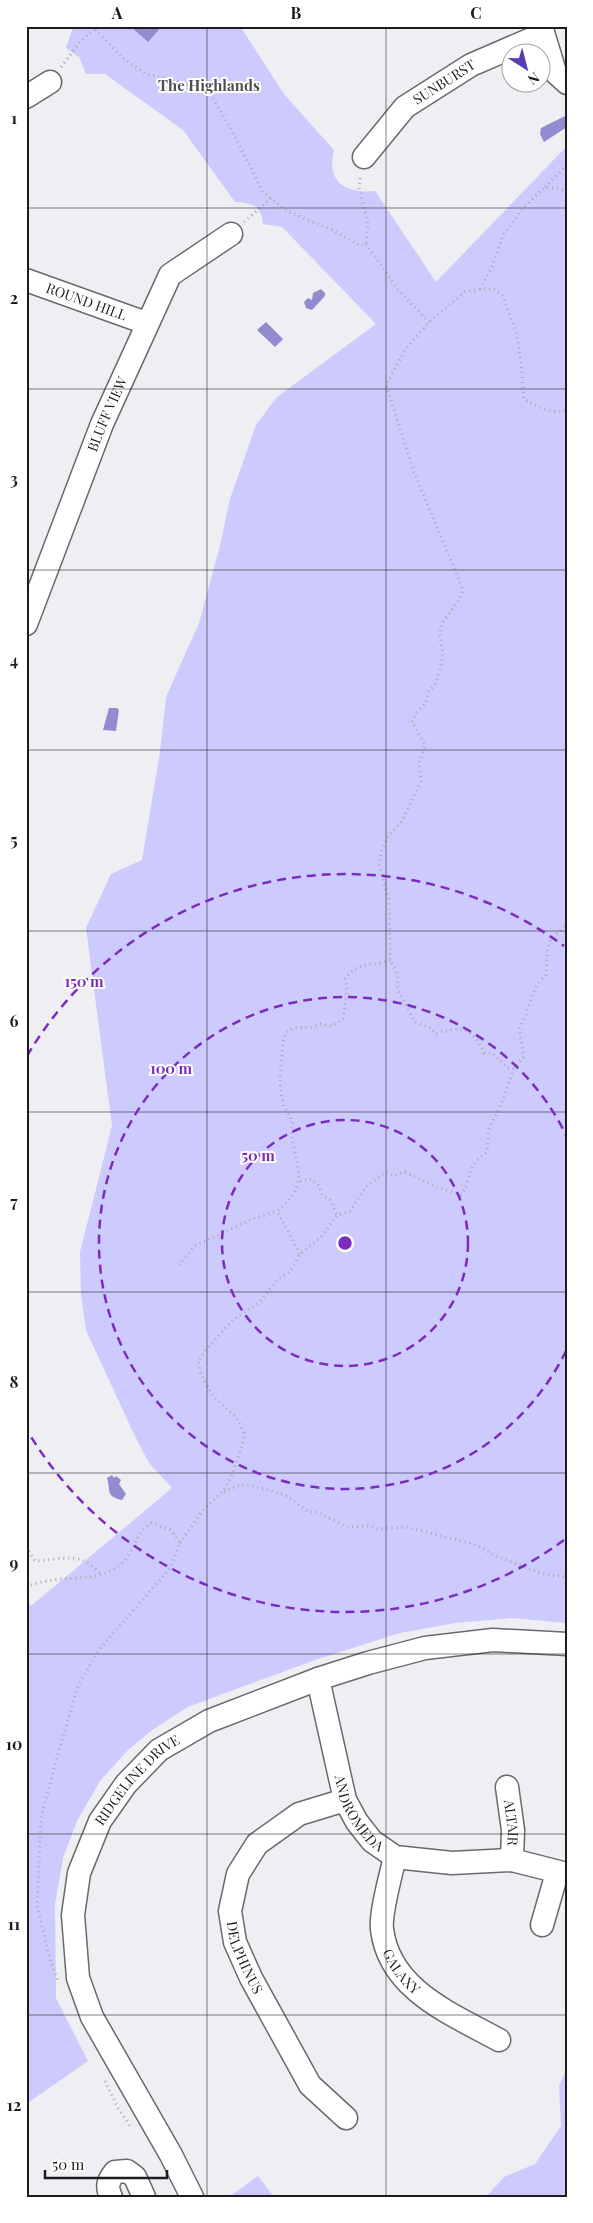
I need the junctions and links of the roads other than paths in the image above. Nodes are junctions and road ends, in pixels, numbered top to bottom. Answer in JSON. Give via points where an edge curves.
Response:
{"nodes":[{"id":1,"x":542,"y":30,"type":"edge"},
{"id":2,"x":50,"y":82,"type":"road end"},
{"id":3,"x":567,"y":83,"type":"edge"},
{"id":4,"x":26,"y":97,"type":"edge"},
{"id":5,"x":364,"y":157,"type":"road end"},
{"id":6,"x":231,"y":234,"type":"road end"},
{"id":7,"x":26,"y":280,"type":"edge"},
{"id":8,"x":146,"y":323,"type":"junction"},
{"id":9,"x":26,"y":624,"type":"edge"},
{"id":10,"x":567,"y":1644,"type":"edge"},
{"id":11,"x":318,"y":1679,"type":"junction"},
{"id":12,"x":507,"y":1787,"type":"dead end"},
{"id":13,"x":345,"y":1800,"type":"junction"},
{"id":14,"x":395,"y":1857,"type":"junction"},
{"id":15,"x":512,"y":1860,"type":"junction"},
{"id":16,"x":562,"y":1874,"type":"edge"},
{"id":17,"x":542,"y":1925,"type":"dead end"},
{"id":18,"x":499,"y":2040,"type":"dead end"},
{"id":19,"x":346,"y":2118,"type":"dead end"},
{"id":20,"x":111,"y":2197,"type":"edge"},
{"id":21,"x":144,"y":2197,"type":"edge"},
{"id":22,"x":192,"y":2197,"type":"edge"}],
"edges":[{"from":1,"to":3,"type":"street","via":[[555,72]]},
{"from":1,"to":5,"type":"street","name":"SUNBURST","via":[[472,65],[405,107]]},
{"from":2,"to":4,"type":"street"},
{"from":6,"to":8,"type":"street","name":"BLUFF VIEW","via":[[170,275]]},
{"from":7,"to":8,"type":"street","name":"ROUND HILL"},
{"from":8,"to":9,"type":"street","name":"BLUFF VIEW","via":[[102,424]]},
{"from":10,"to":11,"type":"street","name":"RIDGELINE DRIVE","via":[[493,1640],[425,1648]]},
{"from":11,"to":13,"type":"street","name":"ANDROMEDA"},
{"from":11,"to":22,"type":"street","name":"RIDGELINE DRIVE","via":[[209,1721],[159,1750],[126,1784],[100,1821],[80,1873],[73,1915],[78,1978],[92,2017]]},
{"from":12,"to":15,"type":"street","name":"ALTAIR","via":[[513,1830]]},
{"from":13,"to":14,"type":"street","name":"ANDROMEDA","via":[[372,1841]]},
{"from":13,"to":19,"type":"street","name":"DELPHINUS","via":[[300,1814],[257,1844],[238,1874],[230,1911],[235,1942],[251,1978],[310,2085]]},
{"from":14,"to":15,"type":"street","name":"ANDROMEDA","via":[[452,1864]]},
{"from":14,"to":18,"type":"street","name":"GALAXY","via":[[382,1928],[389,1956],[401,1976],[427,2000]]},
{"from":15,"to":16,"type":"street","name":"ANDROMEDA"},
{"from":16,"to":17,"type":"street"},
{"from":20,"to":21,"type":"street","via":[[107,2188],[109,2179],[116,2172],[127,2171],[135,2177]]}]}
